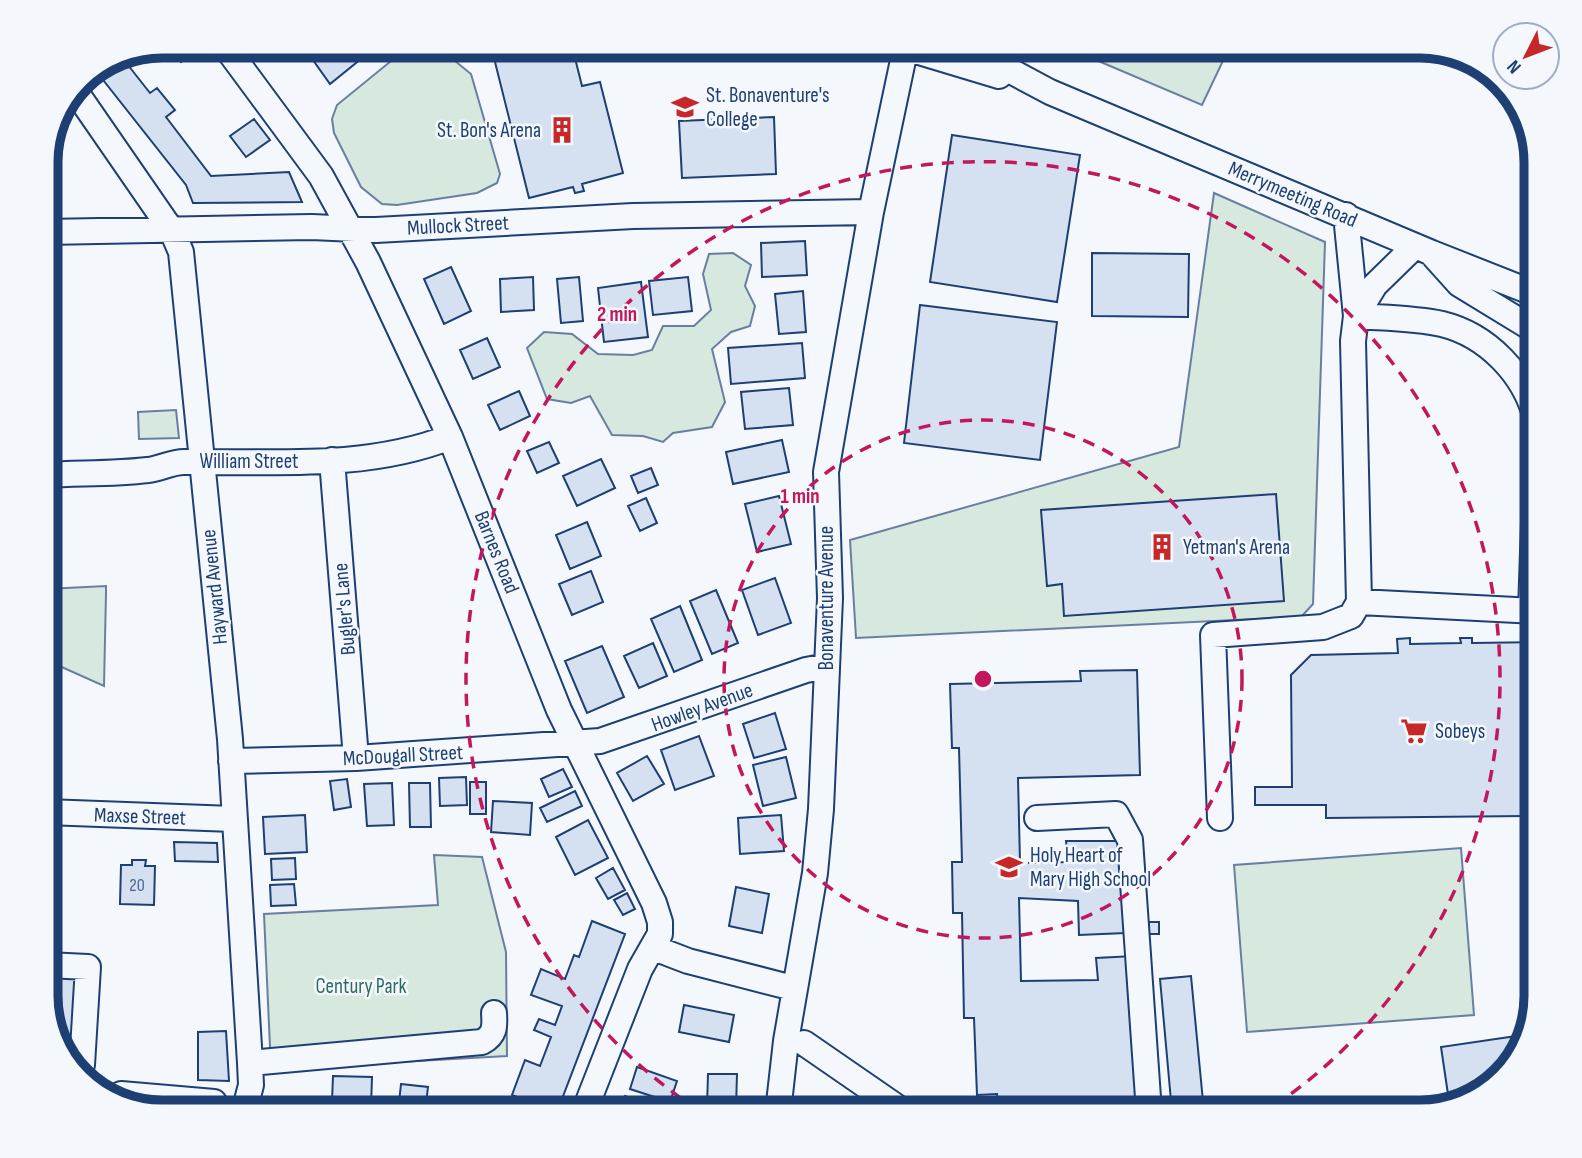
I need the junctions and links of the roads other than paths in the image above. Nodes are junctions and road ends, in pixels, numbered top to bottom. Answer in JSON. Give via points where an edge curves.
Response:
{"nodes":[{"id":1,"x":234,"y":58,"type":"edge"},
{"id":2,"x":904,"y":58,"type":"edge"},
{"id":3,"x":941,"y":58,"type":"edge"},
{"id":4,"x":987,"y":58,"type":"edge"},
{"id":5,"x":1051,"y":92,"type":"junction"},
{"id":6,"x":80,"y":98,"type":"edge"},
{"id":7,"x":871,"y":212,"type":"junction"},
{"id":8,"x":1346,"y":215,"type":"junction"},
{"id":9,"x":351,"y":229,"type":"junction"},
{"id":10,"x":172,"y":231,"type":"junction"},
{"id":11,"x":58,"y":232,"type":"edge"},
{"id":12,"x":1423,"y":249,"type":"junction"},
{"id":13,"x":1524,"y":289,"type":"edge"},
{"id":14,"x":1356,"y":316,"type":"junction"},
{"id":15,"x":1524,"y":324,"type":"edge"},
{"id":16,"x":1524,"y":390,"type":"edge"},
{"id":17,"x":450,"y":437,"type":"junction"},
{"id":18,"x":332,"y":460,"type":"junction"},
{"id":19,"x":201,"y":463,"type":"junction"},
{"id":20,"x":58,"y":474,"type":"edge"},
{"id":21,"x":1359,"y":602,"type":"junction"},
{"id":22,"x":1524,"y":610,"type":"edge"},
{"id":23,"x":827,"y":666,"type":"junction"},
{"id":24,"x":575,"y":745,"type":"junction"},
{"id":25,"x":356,"y":758,"type":"junction"},
{"id":26,"x":231,"y":761,"type":"junction"},
{"id":27,"x":58,"y":812,"type":"edge"},
{"id":28,"x":1037,"y":818,"type":"dead end"},
{"id":29,"x":1220,"y":818,"type":"dead end"},
{"id":30,"x":233,"y":819,"type":"junction"},
{"id":31,"x":654,"y":947,"type":"junction"},
{"id":32,"x":58,"y":966,"type":"edge"},
{"id":33,"x":793,"y":988,"type":"junction"},
{"id":34,"x":494,"y":1013,"type":"dead end"},
{"id":35,"x":804,"y":1043,"type":"dead end"},
{"id":36,"x":82,"y":1062,"type":"edge"},
{"id":37,"x":250,"y":1063,"type":"junction"},
{"id":38,"x":127,"y":1095,"type":"edge"},
{"id":39,"x":191,"y":1100,"type":"edge"},
{"id":40,"x":247,"y":1100,"type":"edge"},
{"id":41,"x":589,"y":1100,"type":"edge"},
{"id":42,"x":780,"y":1100,"type":"edge"},
{"id":43,"x":887,"y":1100,"type":"edge"},
{"id":44,"x":1148,"y":1100,"type":"edge"}],
"edges":[{"from":1,"to":9,"type":"street","name":"Barnes Road","via":[[321,176]]},
{"from":2,"to":7,"type":"street","name":"Bonaventure Avenue"},
{"from":3,"to":5,"type":"street","name":"Merrymeeting Road"},
{"from":4,"to":5,"type":"street","name":"Merrymeeting Road"},
{"from":5,"to":8,"type":"street","name":"Merrymeeting Road"},
{"from":6,"to":10,"type":"street","name":"Hayward Avenue"},
{"from":7,"to":9,"type":"street","name":"Mullock Street","via":[[633,216]]},
{"from":7,"to":23,"type":"street","name":"Bonaventure Avenue","via":[[826,472]]},
{"from":8,"to":12,"type":"street","name":"Merrymeeting Road"},
{"from":8,"to":14,"type":"street"},
{"from":9,"to":10,"type":"street","name":"Mullock Street"},
{"from":9,"to":17,"type":"street","name":"Barnes Road"},
{"from":10,"to":11,"type":"street","name":"Mullock Street"},
{"from":10,"to":19,"type":"street","name":"Hayward Avenue","via":[[181,251]]},
{"from":12,"to":13,"type":"street","name":"Merrymeeting Road"},
{"from":12,"to":14,"type":"street","via":[[1375,285]]},
{"from":12,"to":15,"type":"street","via":[[1459,284]]},
{"from":14,"to":16,"type":"street","via":[[1440,324],[1465,331],[1501,357]]},
{"from":14,"to":21,"type":"street"},
{"from":17,"to":18,"type":"street","name":"William Street","via":[[418,450]]},
{"from":17,"to":24,"type":"street","name":"Barnes Road"},
{"from":18,"to":19,"type":"street","name":"William Street"},
{"from":18,"to":25,"type":"street","name":"Bugler's Lane"},
{"from":19,"to":20,"type":"street","name":"William Street"},
{"from":19,"to":26,"type":"street","name":"Hayward Avenue"},
{"from":21,"to":22,"type":"street"},
{"from":21,"to":29,"type":"street","via":[[1352,616],[1323,627],[1213,635]]},
{"from":23,"to":24,"type":"street","name":"Howley Avenue","via":[[637,730]]},
{"from":23,"to":33,"type":"street","name":"Bonaventure Avenue","via":[[815,873]]},
{"from":24,"to":25,"type":"street","name":"McDougall Street"},
{"from":24,"to":31,"type":"street","name":"Barnes Road","via":[[654,903],[660,922]]},
{"from":25,"to":26,"type":"street","name":"McDougall Street"},
{"from":26,"to":30,"type":"street","name":"Hayward Avenue"},
{"from":27,"to":30,"type":"street","name":"Maxse Street"},
{"from":28,"to":44,"type":"street","via":[[1116,814],[1130,840]]},
{"from":30,"to":37,"type":"street","name":"Hayward Avenue"},
{"from":31,"to":33,"type":"street","via":[[688,961]]},
{"from":31,"to":41,"type":"street","via":[[640,970]]},
{"from":32,"to":36,"type":"street","via":[[88,967]]},
{"from":33,"to":42,"type":"street","name":"Bonaventure Avenue"},
{"from":34,"to":37,"type":"street","via":[[492,1037],[482,1042]]},
{"from":35,"to":43,"type":"street"},
{"from":37,"to":40,"type":"street","name":"Hayward Avenue"},
{"from":38,"to":39,"type":"street"}]}
